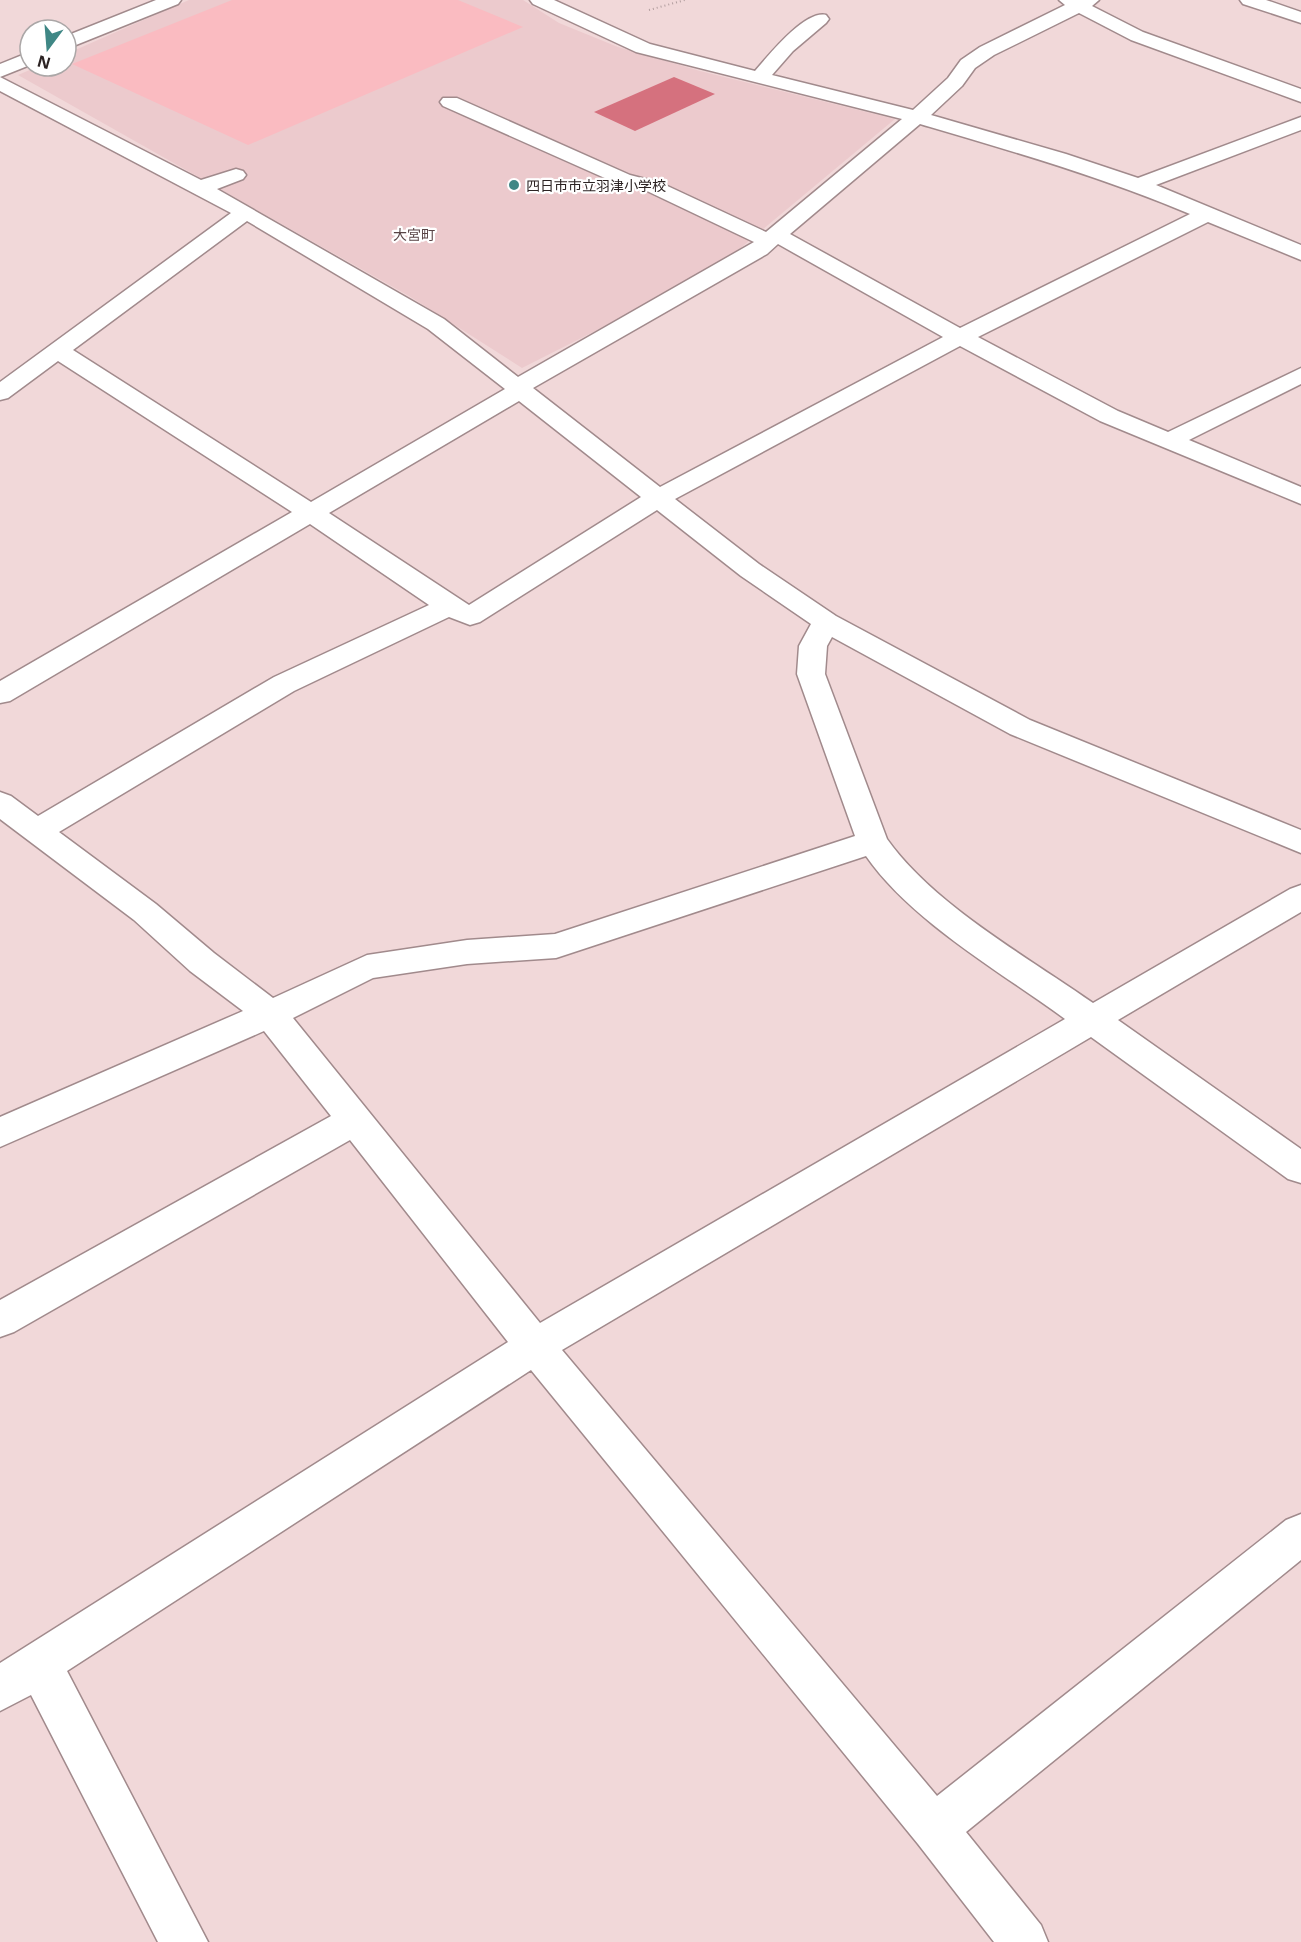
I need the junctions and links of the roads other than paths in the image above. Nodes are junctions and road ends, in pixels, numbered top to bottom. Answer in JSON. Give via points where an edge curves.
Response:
{"nodes":[{"id":1,"x":172,"y":0,"type":"edge"},
{"id":2,"x":539,"y":0,"type":"edge"},
{"id":3,"x":1250,"y":0,"type":"edge"},
{"id":4,"x":1079,"y":2,"type":"edge"},
{"id":5,"x":1301,"y":18,"type":"edge"},
{"id":6,"x":820,"y":19,"type":"dead end"},
{"id":7,"x":78,"y":39,"type":"edge"},
{"id":8,"x":18,"y":63,"type":"edge"},
{"id":9,"x":0,"y":70,"type":"edge"},
{"id":10,"x":759,"y":78,"type":"junction"},
{"id":11,"x":0,"y":83,"type":"edge"},
{"id":12,"x":1301,"y":96,"type":"edge"},
{"id":13,"x":450,"y":102,"type":"dead end"},
{"id":14,"x":917,"y":117,"type":"junction"},
{"id":15,"x":1301,"y":123,"type":"edge"},
{"id":16,"x":236,"y":175,"type":"dead end"},
{"id":17,"x":1138,"y":185,"type":"junction"},
{"id":18,"x":200,"y":188,"type":"junction"},
{"id":19,"x":246,"y":212,"type":"junction"},
{"id":20,"x":1208,"y":214,"type":"junction"},
{"id":21,"x":773,"y":238,"type":"junction"},
{"id":22,"x":1301,"y":253,"type":"edge"},
{"id":23,"x":960,"y":337,"type":"junction"},
{"id":24,"x":59,"y":352,"type":"junction"},
{"id":25,"x":1301,"y":375,"type":"edge"},
{"id":26,"x":519,"y":389,"type":"junction"},
{"id":27,"x":0,"y":393,"type":"edge"},
{"id":28,"x":1171,"y":440,"type":"junction"},
{"id":29,"x":1301,"y":495,"type":"edge"},
{"id":30,"x":658,"y":498,"type":"junction"},
{"id":31,"x":311,"y":513,"type":"junction"},
{"id":32,"x":449,"y":606,"type":"junction"},
{"id":33,"x":826,"y":622,"type":"junction"},
{"id":34,"x":0,"y":694,"type":"edge"},
{"id":35,"x":0,"y":803,"type":"edge"},
{"id":36,"x":38,"y":830,"type":"junction"},
{"id":37,"x":873,"y":842,"type":"junction"},
{"id":38,"x":1301,"y":842,"type":"edge"},
{"id":39,"x":1301,"y":897,"type":"edge"},
{"id":40,"x":270,"y":1014,"type":"junction"},
{"id":41,"x":1089,"y":1019,"type":"junction"},
{"id":42,"x":354,"y":1120,"type":"junction"},
{"id":43,"x":0,"y":1133,"type":"edge"},
{"id":44,"x":1301,"y":1168,"type":"edge"},
{"id":45,"x":0,"y":1320,"type":"edge"},
{"id":46,"x":535,"y":1346,"type":"junction"},
{"id":47,"x":1301,"y":1534,"type":"edge"},
{"id":48,"x":39,"y":1664,"type":"junction"},
{"id":49,"x":0,"y":1689,"type":"edge"},
{"id":50,"x":934,"y":1828,"type":"junction"},
{"id":51,"x":184,"y":1942,"type":"edge"},
{"id":52,"x":1024,"y":1942,"type":"edge"}],
"edges":[{"from":1,"to":7,"type":"street"},
{"from":2,"to":10,"type":"street","via":[[643,48]]},
{"from":3,"to":5,"type":"street"},
{"from":4,"to":12,"type":"street","via":[[1137,36]]},
{"from":4,"to":14,"type":"street","via":[[968,64],[955,82]]},
{"from":6,"to":10,"type":"street","via":[[786,47]]},
{"from":8,"to":9,"type":"street"},
{"from":10,"to":14,"type":"street"},
{"from":11,"to":18,"type":"street"},
{"from":13,"to":21,"type":"street","via":[[623,180],[654,187]]},
{"from":14,"to":17,"type":"street"},
{"from":14,"to":21,"type":"street"},
{"from":15,"to":17,"type":"street"},
{"from":16,"to":18,"type":"street"},
{"from":17,"to":20,"type":"street"},
{"from":18,"to":19,"type":"street"},
{"from":19,"to":24,"type":"street"},
{"from":19,"to":26,"type":"street","via":[[436,324]]},
{"from":20,"to":22,"type":"street"},
{"from":20,"to":23,"type":"street"},
{"from":21,"to":23,"type":"street"},
{"from":21,"to":26,"type":"street"},
{"from":23,"to":28,"type":"street","via":[[1109,416]]},
{"from":23,"to":30,"type":"street"},
{"from":24,"to":27,"type":"street"},
{"from":24,"to":31,"type":"street"},
{"from":25,"to":28,"type":"street"},
{"from":26,"to":30,"type":"street"},
{"from":26,"to":31,"type":"street"},
{"from":28,"to":29,"type":"street"},
{"from":30,"to":32,"type":"street","via":[[470,616]]},
{"from":30,"to":33,"type":"street","via":[[750,570]]},
{"from":31,"to":32,"type":"street"},
{"from":31,"to":34,"type":"street"},
{"from":32,"to":36,"type":"street","via":[[284,684]]},
{"from":33,"to":37,"type":"street","via":[[813,646],[811,674]]},
{"from":33,"to":38,"type":"street","via":[[1020,726]]},
{"from":35,"to":36,"type":"street"},
{"from":36,"to":40,"type":"street"},
{"from":37,"to":40,"type":"street","via":[[556,946],[467,952],[367,967]]},
{"from":37,"to":41,"type":"street","via":[[887,862],[934,908]]},
{"from":39,"to":41,"type":"street"},
{"from":40,"to":42,"type":"street"},
{"from":40,"to":43,"type":"street"},
{"from":41,"to":44,"type":"street"},
{"from":41,"to":46,"type":"street"},
{"from":42,"to":45,"type":"street"},
{"from":42,"to":46,"type":"street"},
{"from":46,"to":48,"type":"street"},
{"from":46,"to":50,"type":"street"},
{"from":47,"to":50,"type":"street"},
{"from":48,"to":49,"type":"street"},
{"from":48,"to":51,"type":"street"},
{"from":50,"to":52,"type":"street"}]}
